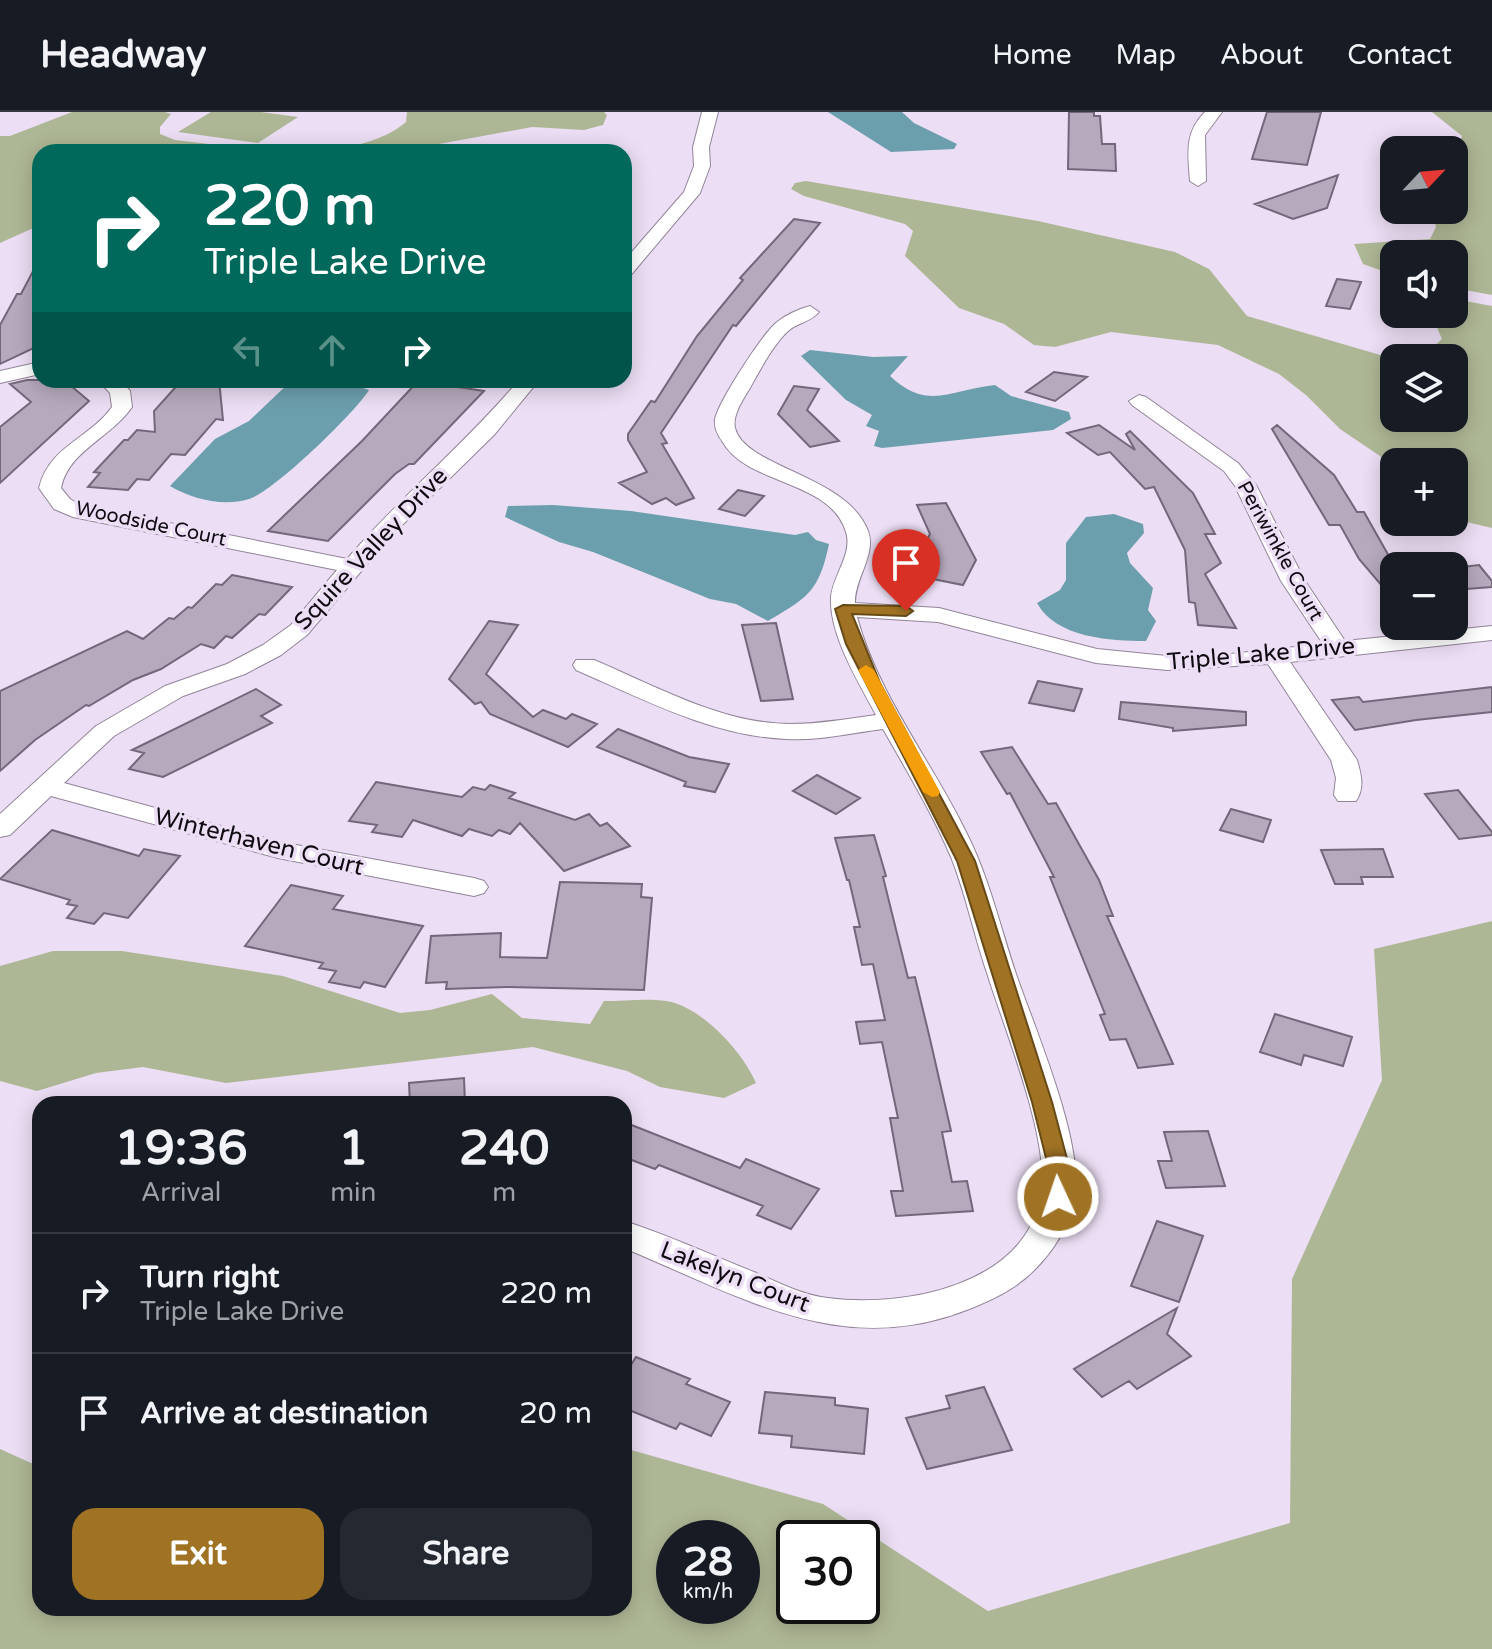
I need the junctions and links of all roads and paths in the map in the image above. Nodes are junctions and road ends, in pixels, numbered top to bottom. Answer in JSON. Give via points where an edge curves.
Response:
{"nodes":[{"id":1,"x":710,"y":112,"type":"edge"},
{"id":2,"x":1214,"y":112,"type":"edge"},
{"id":3,"x":1198,"y":181,"type":"dead end"},
{"id":4,"x":632,"y":263,"type":"edge"},
{"id":5,"x":810,"y":312,"type":"dead end"},
{"id":6,"x":32,"y":370,"type":"edge"},
{"id":7,"x":0,"y":377,"type":"edge"},
{"id":8,"x":117,"y":388,"type":"edge"},
{"id":9,"x":522,"y":388,"type":"edge"},
{"id":10,"x":1139,"y":401,"type":"dead end"},
{"id":11,"x":354,"y":567,"type":"junction"},
{"id":12,"x":843,"y":609,"type":"junction"},
{"id":13,"x":1492,"y":633,"type":"edge"},
{"id":14,"x":1339,"y":650,"type":"junction"},
{"id":15,"x":1275,"y":657,"type":"junction"},
{"id":16,"x":585,"y":665,"type":"dead end"},
{"id":17,"x":892,"y":720,"type":"junction"},
{"id":18,"x":47,"y":787,"type":"junction"},
{"id":19,"x":1347,"y":795,"type":"dead end"},
{"id":20,"x":0,"y":829,"type":"edge"},
{"id":21,"x":474,"y":887,"type":"dead end"},
{"id":22,"x":632,"y":1237,"type":"edge"}],
"edges":[{"from":1,"to":4,"type":"street","via":[[692,193]]},
{"from":2,"to":3,"type":"street","via":[[1194,137]]},
{"from":5,"to":12,"type":"street","name":"Lakelyn Court","via":[[782,327],[774,338],[726,411],[725,429],[749,456],[843,508],[859,544],[843,591]]},
{"from":6,"to":7,"type":"street"},
{"from":8,"to":11,"type":"street","name":"Woodside Court","via":[[122,407],[108,427],[60,461],[53,472],[50,488],[62,504]]},
{"from":9,"to":11,"type":"street","name":"Squire Valley Drive"},
{"from":10,"to":14,"type":"street","name":"Periwinkle Court","via":[[1231,467],[1293,581]]},
{"from":11,"to":18,"type":"street","name":"Squire Valley Drive","via":[[299,630],[272,650],[132,712]]},
{"from":12,"to":15,"type":"street","name":"Triple Lake Drive","via":[[939,615],[1131,661]]},
{"from":12,"to":17,"type":"street","name":"Lakelyn Court","via":[[854,644]]},
{"from":13,"to":14,"type":"street","name":"Triple Lake Drive"},
{"from":14,"to":15,"type":"street","name":"Triple Lake Drive"},
{"from":15,"to":19,"type":"street","via":[[1344,760]]},
{"from":16,"to":17,"type":"street","via":[[714,717],[764,730],[814,731]]},
{"from":17,"to":22,"type":"street","name":"Lakelyn Court","via":[[966,861],[1042,1102],[1060,1170],[1058,1197],[1046,1229],[1029,1254],[972,1294],[905,1312],[864,1315],[790,1302]]},
{"from":18,"to":20,"type":"street","name":"Squire Valley Drive"},
{"from":18,"to":21,"type":"street","name":"Winterhaven Court","via":[[278,850]]}]}
